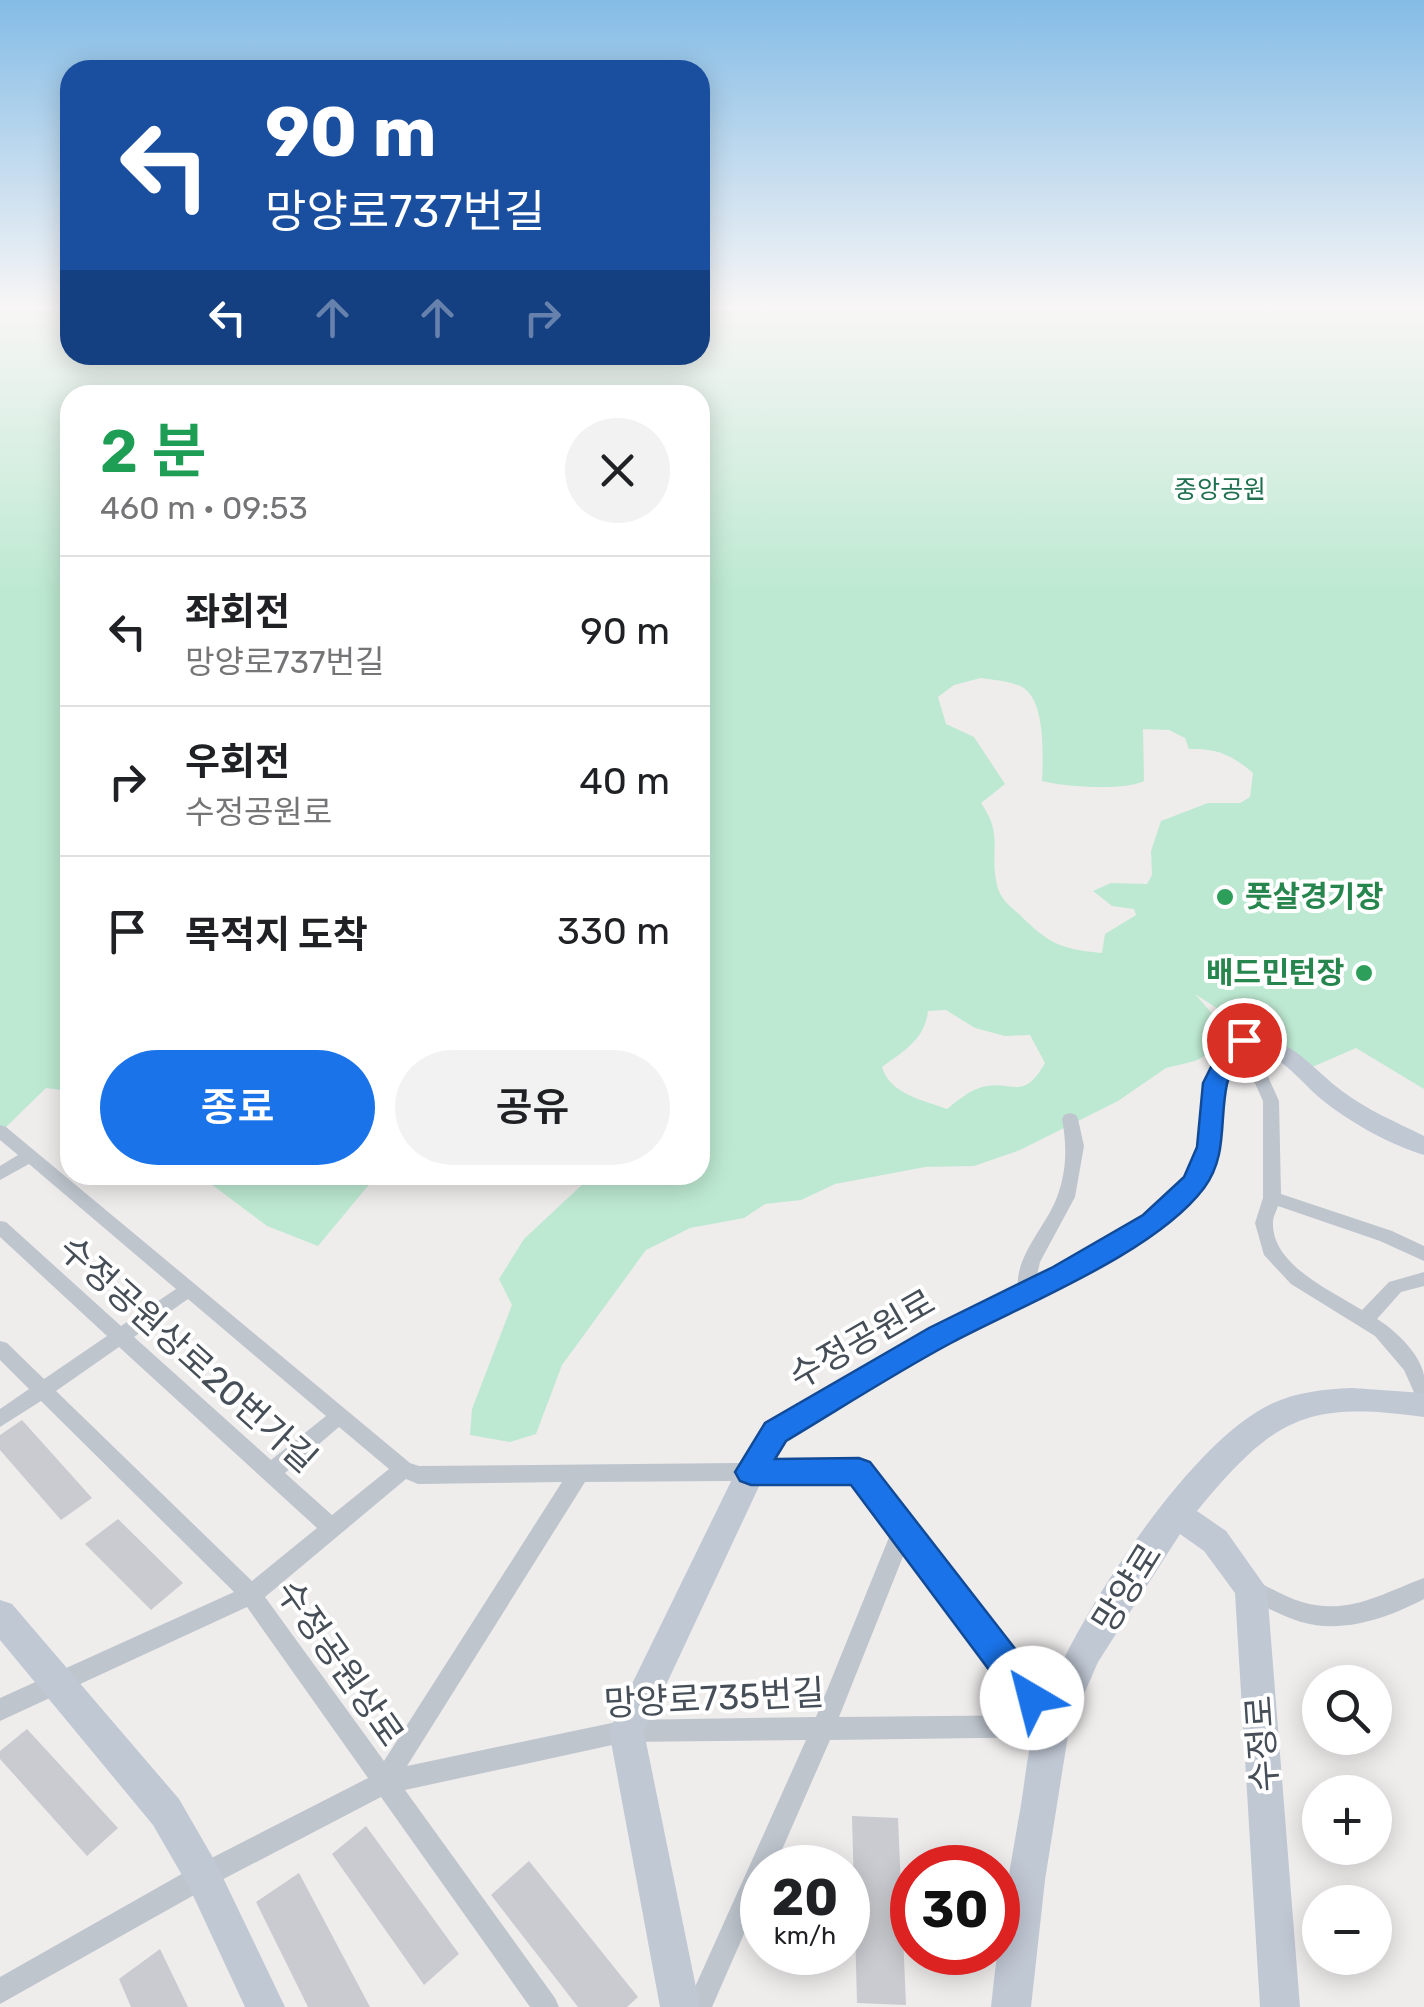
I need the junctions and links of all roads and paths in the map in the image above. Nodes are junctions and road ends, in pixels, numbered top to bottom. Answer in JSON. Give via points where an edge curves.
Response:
{"nodes":[{"id":1,"x":1244,"y":1040,"type":"junction"},
{"id":2,"x":1070,"y":1119,"type":"dead end"},
{"id":3,"x":0,"y":1131,"type":"edge"},
{"id":4,"x":1424,"y":1146,"type":"edge"},
{"id":5,"x":30,"y":1156,"type":"junction"},
{"id":6,"x":0,"y":1174,"type":"edge"},
{"id":7,"x":60,"y":1181,"type":"edge"},
{"id":8,"x":64,"y":1185,"type":"edge"},
{"id":9,"x":1272,"y":1198,"type":"junction"},
{"id":10,"x":0,"y":1227,"type":"edge"},
{"id":11,"x":1424,"y":1254,"type":"edge"},
{"id":12,"x":1424,"y":1279,"type":"edge"},
{"id":13,"x":188,"y":1290,"type":"junction"},
{"id":14,"x":1026,"y":1293,"type":"junction"},
{"id":15,"x":1364,"y":1320,"type":"junction"},
{"id":16,"x":121,"y":1337,"type":"junction"},
{"id":17,"x":0,"y":1348,"type":"edge"},
{"id":18,"x":40,"y":1391,"type":"junction"},
{"id":19,"x":1424,"y":1393,"type":"edge"},
{"id":20,"x":1424,"y":1405,"type":"edge"},
{"id":21,"x":339,"y":1416,"type":"junction"},
{"id":22,"x":0,"y":1419,"type":"edge"},
{"id":23,"x":403,"y":1469,"type":"junction"},
{"id":24,"x":751,"y":1472,"type":"junction"},
{"id":25,"x":270,"y":1473,"type":"junction"},
{"id":26,"x":577,"y":1477,"type":"junction"},
{"id":27,"x":1176,"y":1514,"type":"junction"},
{"id":28,"x":331,"y":1528,"type":"junction"},
{"id":29,"x":903,"y":1529,"type":"junction"},
{"id":30,"x":1424,"y":1588,"type":"edge"},
{"id":31,"x":1251,"y":1589,"type":"junction"},
{"id":32,"x":251,"y":1595,"type":"junction"},
{"id":33,"x":0,"y":1615,"type":"edge"},
{"id":34,"x":58,"y":1684,"type":"junction"},
{"id":35,"x":0,"y":1710,"type":"edge"},
{"id":36,"x":1053,"y":1726,"type":"junction"},
{"id":37,"x":824,"y":1728,"type":"junction"},
{"id":38,"x":626,"y":1731,"type":"junction"},
{"id":39,"x":383,"y":1783,"type":"junction"},
{"id":40,"x":203,"y":1876,"type":"junction"},
{"id":41,"x":0,"y":1991,"type":"edge"},
{"id":42,"x":265,"y":2007,"type":"edge"},
{"id":43,"x":546,"y":2007,"type":"edge"},
{"id":44,"x":680,"y":2007,"type":"edge"},
{"id":45,"x":699,"y":2007,"type":"edge"},
{"id":46,"x":1011,"y":2007,"type":"edge"},
{"id":47,"x":1280,"y":2007,"type":"edge"}],
"edges":[{"from":1,"to":4,"type":"street","via":[[1268,1041],[1333,1096]]},
{"from":1,"to":9,"type":"street","via":[[1271,1101]]},
{"from":1,"to":14,"type":"street","name":"수정공원로","via":[[1228,1054],[1215,1083],[1210,1147],[1194,1182],[1153,1222]]},
{"from":2,"to":14,"type":"street","via":[[1076,1146],[1066,1197],[1031,1262]]},
{"from":3,"to":5,"type":"street"},
{"from":5,"to":6,"type":"street"},
{"from":5,"to":7,"type":"street"},
{"from":8,"to":13,"type":"street"},
{"from":9,"to":11,"type":"street"},
{"from":9,"to":15,"type":"street","via":[[1264,1223],[1273,1255],[1296,1279]]},
{"from":10,"to":16,"type":"street","name":"수정공원상로20번가길"},
{"from":12,"to":15,"type":"street","via":[[1395,1287]]},
{"from":13,"to":16,"type":"street"},
{"from":13,"to":21,"type":"street"},
{"from":14,"to":24,"type":"street","name":"수정공원로","via":[[776,1432]]},
{"from":15,"to":19,"type":"street","via":[[1411,1365]]},
{"from":16,"to":18,"type":"street"},
{"from":16,"to":25,"type":"street","name":"수정공원상로20번가길"},
{"from":17,"to":18,"type":"street","name":"수정공원상로"},
{"from":18,"to":22,"type":"street"},
{"from":18,"to":32,"type":"street","name":"수정공원상로"},
{"from":20,"to":27,"type":"street","name":"망양로","via":[[1379,1398],[1280,1413],[1237,1442]]},
{"from":21,"to":23,"type":"street"},
{"from":21,"to":25,"type":"street"},
{"from":23,"to":26,"type":"street","via":[[418,1475]]},
{"from":23,"to":28,"type":"street"},
{"from":24,"to":26,"type":"street"},
{"from":24,"to":29,"type":"street","via":[[859,1472]]},
{"from":24,"to":38,"type":"street","name":"수정공원로"},
{"from":25,"to":28,"type":"street","name":"수정공원상로20번가길"},
{"from":26,"to":39,"type":"street"},
{"from":27,"to":31,"type":"street","via":[[1214,1541]]},
{"from":27,"to":36,"type":"street","name":"망양로","via":[[1099,1630]]},
{"from":28,"to":32,"type":"street"},
{"from":29,"to":36,"type":"street"},
{"from":29,"to":37,"type":"street"},
{"from":30,"to":31,"type":"street","via":[[1360,1613],[1309,1614]]},
{"from":31,"to":47,"type":"street","name":"수정로"},
{"from":32,"to":34,"type":"street"},
{"from":32,"to":39,"type":"street","name":"수정공원상로"},
{"from":33,"to":34,"type":"street"},
{"from":34,"to":35,"type":"street"},
{"from":34,"to":40,"type":"street","via":[[166,1812]]},
{"from":36,"to":37,"type":"street","name":"망양로735번길"},
{"from":36,"to":46,"type":"street","name":"망양로","via":[[1019,1913]]},
{"from":37,"to":38,"type":"street","name":"망양로735번길"},
{"from":37,"to":45,"type":"street"},
{"from":38,"to":39,"type":"street","name":"망양로735번길"},
{"from":38,"to":44,"type":"street"},
{"from":39,"to":40,"type":"street","name":"망양로735번길"},
{"from":39,"to":43,"type":"street","name":"수정공원상로"},
{"from":40,"to":41,"type":"street","name":"망양로735번길"},
{"from":40,"to":42,"type":"street"}]}
